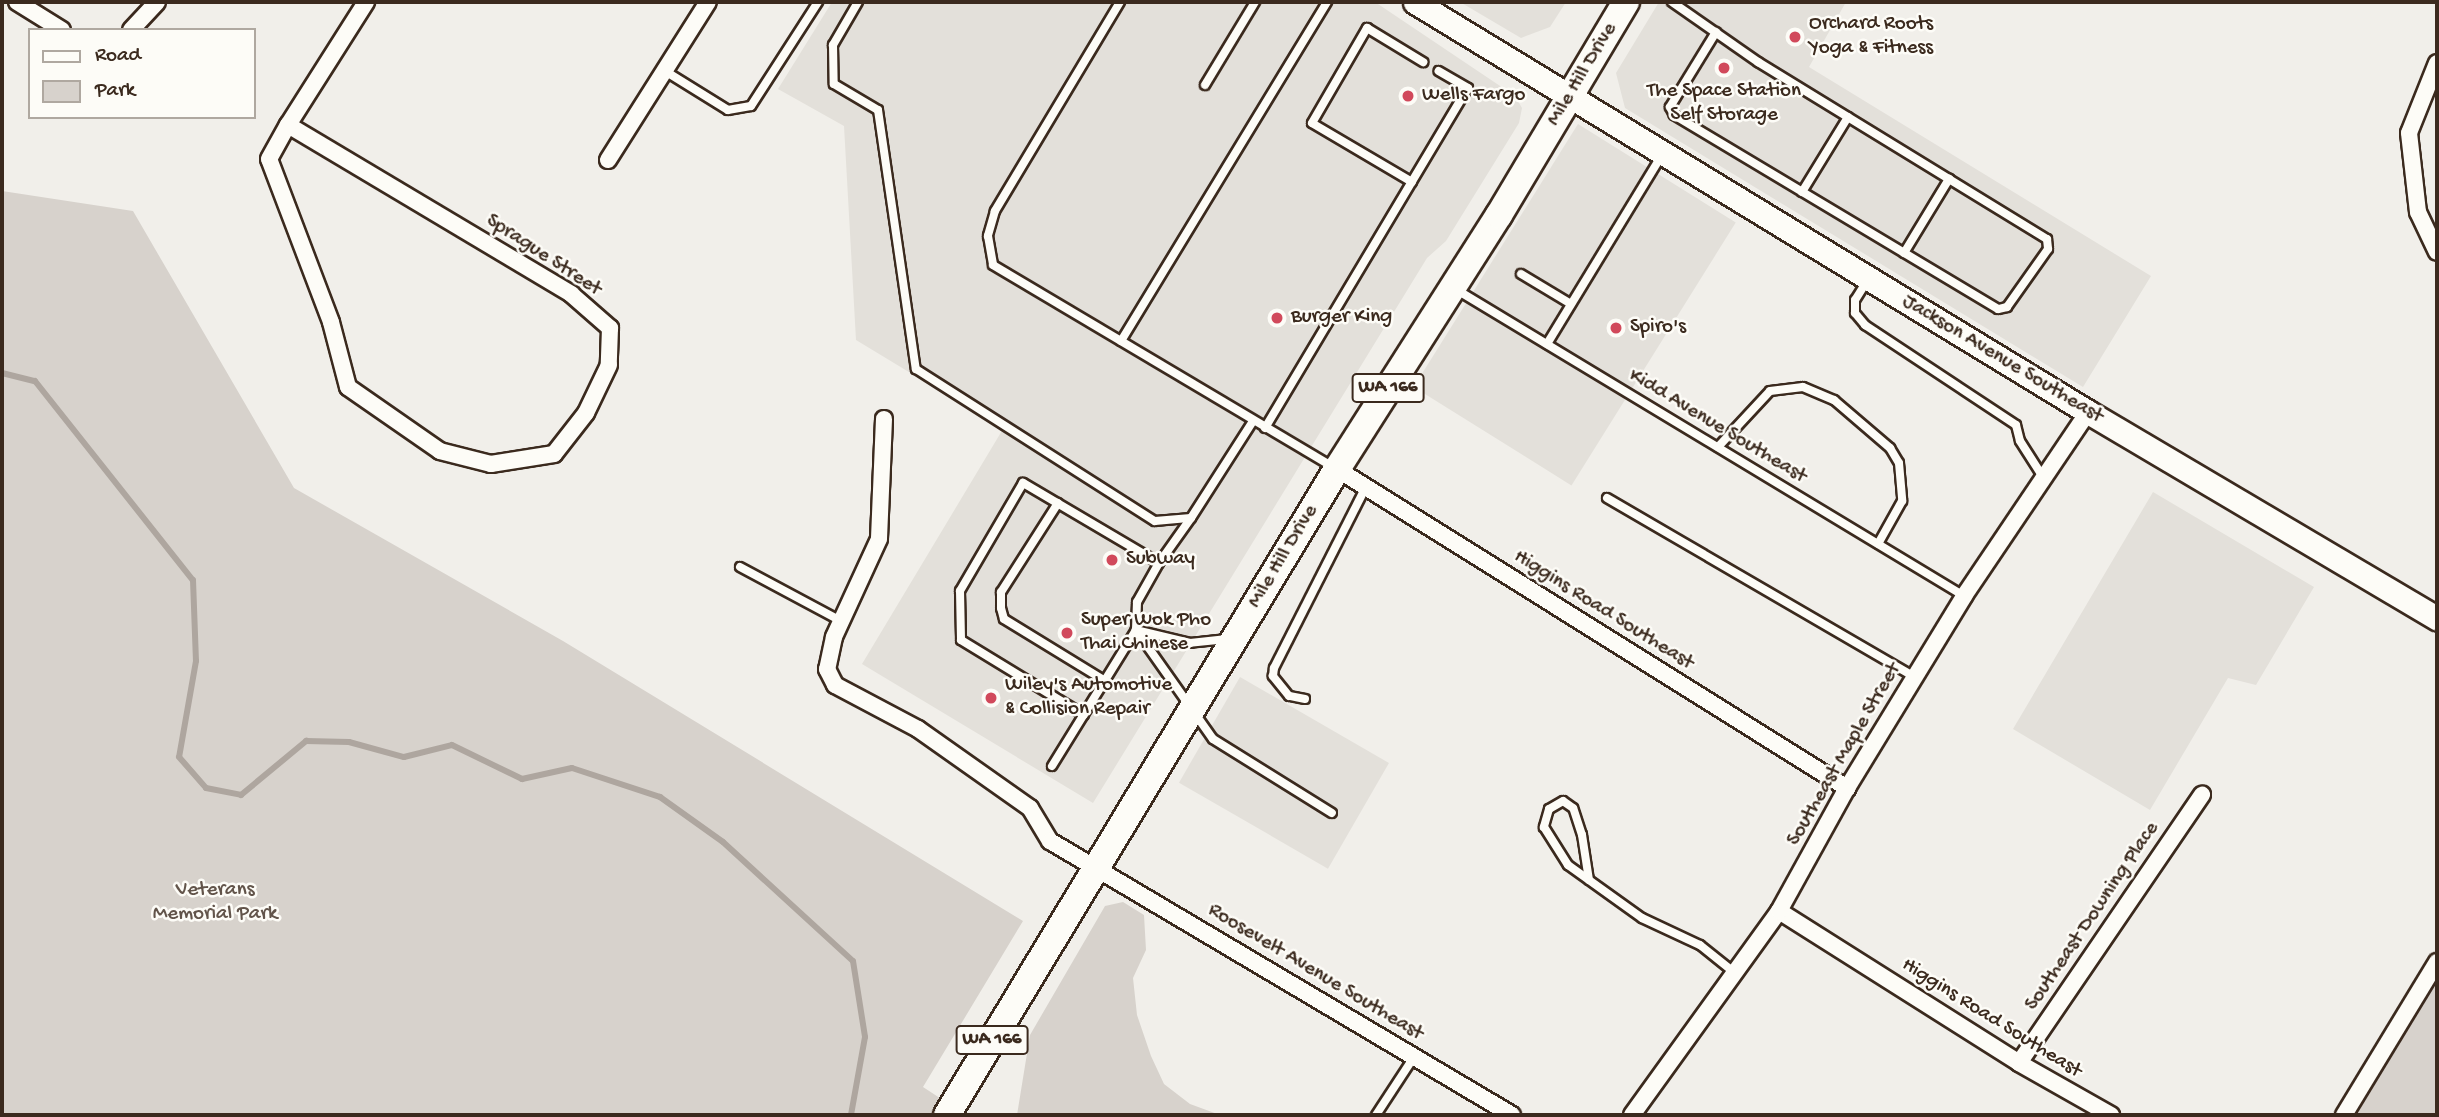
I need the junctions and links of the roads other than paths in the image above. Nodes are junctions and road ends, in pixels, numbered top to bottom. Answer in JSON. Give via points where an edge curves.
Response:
{"nodes":[{"id":1,"x":18,"y":2,"type":"edge"},
{"id":2,"x":157,"y":2,"type":"edge"},
{"id":3,"x":366,"y":2,"type":"edge"},
{"id":4,"x":709,"y":2,"type":"edge"},
{"id":5,"x":818,"y":2,"type":"edge"},
{"id":6,"x":858,"y":2,"type":"edge"},
{"id":7,"x":1120,"y":2,"type":"edge"},
{"id":8,"x":1255,"y":2,"type":"edge"},
{"id":9,"x":1327,"y":2,"type":"edge"},
{"id":10,"x":1415,"y":2,"type":"edge"},
{"id":11,"x":1626,"y":2,"type":"edge"},
{"id":12,"x":1672,"y":2,"type":"edge"},
{"id":13,"x":59,"y":28,"type":"edge"},
{"id":14,"x":133,"y":28,"type":"edge"},
{"id":15,"x":1716,"y":32,"type":"junction"},
{"id":16,"x":1423,"y":62,"type":"dead end"},
{"id":17,"x":2437,"y":63,"type":"edge"},
{"id":18,"x":664,"y":71,"type":"junction"},
{"id":19,"x":1439,"y":71,"type":"dead end"},
{"id":20,"x":1205,"y":85,"type":"dead end"},
{"id":21,"x":1569,"y":98,"type":"junction"},
{"id":22,"x":1848,"y":117,"type":"junction"},
{"id":23,"x":288,"y":124,"type":"junction"},
{"id":24,"x":1662,"y":153,"type":"junction"},
{"id":25,"x":608,"y":160,"type":"dead end"},
{"id":26,"x":1949,"y":179,"type":"junction"},
{"id":27,"x":1412,"y":181,"type":"junction"},
{"id":28,"x":1802,"y":192,"type":"junction"},
{"id":29,"x":2437,"y":252,"type":"edge"},
{"id":30,"x":1905,"y":253,"type":"junction"},
{"id":31,"x":1521,"y":274,"type":"dead end"},
{"id":32,"x":1869,"y":279,"type":"junction"},
{"id":33,"x":1453,"y":287,"type":"junction"},
{"id":34,"x":1571,"y":304,"type":"junction"},
{"id":35,"x":1121,"y":341,"type":"junction"},
{"id":36,"x":1547,"y":344,"type":"junction"},
{"id":37,"x":2088,"y":412,"type":"junction"},
{"id":38,"x":884,"y":419,"type":"dead end"},
{"id":39,"x":1253,"y":421,"type":"junction"},
{"id":40,"x":1265,"y":428,"type":"junction"},
{"id":41,"x":1718,"y":447,"type":"junction"},
{"id":42,"x":1337,"y":469,"type":"junction"},
{"id":43,"x":2044,"y":478,"type":"junction"},
{"id":44,"x":1366,"y":487,"type":"junction"},
{"id":45,"x":1607,"y":498,"type":"dead end"},
{"id":46,"x":1058,"y":503,"type":"junction"},
{"id":47,"x":1191,"y":518,"type":"junction"},
{"id":48,"x":1878,"y":544,"type":"junction"},
{"id":49,"x":1159,"y":563,"type":"junction"},
{"id":50,"x":740,"y":567,"type":"dead end"},
{"id":51,"x":1964,"y":596,"type":"junction"},
{"id":52,"x":2437,"y":618,"type":"edge"},
{"id":53,"x":841,"y":621,"type":"junction"},
{"id":54,"x":1136,"y":630,"type":"junction"},
{"id":55,"x":1234,"y":639,"type":"junction"},
{"id":56,"x":1914,"y":677,"type":"junction"},
{"id":57,"x":1105,"y":681,"type":"junction"},
{"id":58,"x":1305,"y":699,"type":"dead end"},
{"id":59,"x":1190,"y":711,"type":"junction"},
{"id":60,"x":1084,"y":715,"type":"junction"},
{"id":61,"x":1052,"y":766,"type":"dead end"},
{"id":62,"x":1847,"y":788,"type":"junction"},
{"id":63,"x":2202,"y":795,"type":"dead end"},
{"id":64,"x":1332,"y":813,"type":"dead end"},
{"id":65,"x":1096,"y":868,"type":"junction"},
{"id":66,"x":1589,"y":880,"type":"junction"},
{"id":67,"x":1780,"y":911,"type":"junction"},
{"id":68,"x":2437,"y":962,"type":"edge"},
{"id":69,"x":1735,"y":973,"type":"junction"},
{"id":70,"x":1414,"y":1057,"type":"junction"},
{"id":71,"x":2019,"y":1063,"type":"junction"},
{"id":72,"x":947,"y":1115,"type":"edge"},
{"id":73,"x":1376,"y":1115,"type":"edge"},
{"id":74,"x":1512,"y":1115,"type":"edge"},
{"id":75,"x":1632,"y":1115,"type":"edge"},
{"id":76,"x":2111,"y":1115,"type":"edge"},
{"id":77,"x":2344,"y":1115,"type":"edge"}],
"edges":[{"from":1,"to":13,"type":"street"},
{"from":2,"to":14,"type":"street"},
{"from":3,"to":23,"type":"street","name":"Sprague Street"},
{"from":4,"to":18,"type":"street"},
{"from":5,"to":18,"type":"lane","via":[[751,106],[729,110]]},
{"from":6,"to":47,"type":"lane","via":[[833,45],[834,84],[878,110],[916,369],[1155,521]]},
{"from":7,"to":35,"type":"lane","via":[[1021,164],[995,211],[988,236],[993,265]]},
{"from":8,"to":20,"type":"lane"},
{"from":9,"to":35,"type":"lane"},
{"from":10,"to":21,"type":"main road","name":"Jackson Avenue Southeast"},
{"from":11,"to":21,"type":"main road","name":"Mile Hill Drive","number":"WA 166"},
{"from":12,"to":15,"type":"lane"},
{"from":15,"to":22,"type":"lane"},
{"from":15,"to":28,"type":"lane","via":[[1670,107],[1674,115]]},
{"from":16,"to":27,"type":"lane","via":[[1367,28],[1312,123]]},
{"from":17,"to":29,"type":"street","via":[[2409,133],[2418,212]]},
{"from":18,"to":25,"type":"street"},
{"from":19,"to":27,"type":"lane","via":[[1468,88]]},
{"from":21,"to":24,"type":"main road","name":"Jackson Avenue Southeast"},
{"from":21,"to":33,"type":"main road","name":"Mile Hill Drive","number":"WA 166"},
{"from":22,"to":26,"type":"lane"},
{"from":22,"to":28,"type":"lane"},
{"from":23,"to":23,"type":"street","name":"Sprague Street","via":[[269,159],[331,322],[348,387],[440,451],[491,464],[554,454],[586,413],[609,365],[611,328],[571,294]]},
{"from":24,"to":32,"type":"main road","name":"Jackson Avenue Southeast"},
{"from":24,"to":34,"type":"lane"},
{"from":26,"to":30,"type":"lane"},
{"from":26,"to":30,"type":"lane","via":[[2047,239],[2048,249],[2007,307],[1998,309]]},
{"from":27,"to":40,"type":"lane"},
{"from":28,"to":30,"type":"lane"},
{"from":31,"to":34,"type":"lane"},
{"from":32,"to":37,"type":"main road","name":"Jackson Avenue Southeast"},
{"from":32,"to":43,"type":"lane","via":[[1855,300],[1855,313],[1865,325],[2016,425],[2020,441]]},
{"from":33,"to":36,"type":"lane","name":"Kidd Avenue Southeast"},
{"from":33,"to":42,"type":"main road","name":"Mile Hill Drive","number":"WA 166"},
{"from":34,"to":36,"type":"lane"},
{"from":35,"to":39,"type":"lane"},
{"from":36,"to":41,"type":"lane","name":"Kidd Avenue Southeast"},
{"from":37,"to":43,"type":"street","name":"Southeast Maple Street"},
{"from":37,"to":52,"type":"main road","name":"Jackson Avenue Southeast"},
{"from":38,"to":53,"type":"street","name":"Roosevelt Avenue Southeast","via":[[879,539]]},
{"from":39,"to":40,"type":"lane"},
{"from":39,"to":47,"type":"lane"},
{"from":40,"to":42,"type":"lane"},
{"from":41,"to":48,"type":"lane","name":"Kidd Avenue Southeast"},
{"from":41,"to":48,"type":"lane","via":[[1770,391],[1803,387],[1834,400],[1890,449],[1899,463],[1902,501]]},
{"from":42,"to":44,"type":"street","name":"Higgins Road Southeast"},
{"from":42,"to":55,"type":"main road","name":"Mile Hill Drive","number":"WA 166"},
{"from":43,"to":51,"type":"street","name":"Southeast Maple Street"},
{"from":44,"to":58,"type":"lane","via":[[1274,668],[1273,676],[1289,696]]},
{"from":44,"to":62,"type":"street","name":"Higgins Road Southeast"},
{"from":45,"to":56,"type":"lane"},
{"from":46,"to":49,"type":"lane"},
{"from":46,"to":57,"type":"lane","via":[[1001,592],[1001,608],[1004,619]]},
{"from":46,"to":60,"type":"lane","via":[[1023,483],[960,591],[961,640]]},
{"from":47,"to":49,"type":"lane"},
{"from":48,"to":51,"type":"lane","name":"Kidd Avenue Southeast"},
{"from":49,"to":54,"type":"lane","via":[[1137,602]]},
{"from":50,"to":53,"type":"lane"},
{"from":51,"to":56,"type":"street","name":"Southeast Maple Street"},
{"from":53,"to":65,"type":"street","name":"Roosevelt Avenue Southeast","via":[[827,669],[835,685],[951,753],[1030,807],[1050,841]]},
{"from":54,"to":55,"type":"lane","via":[[1190,643]]},
{"from":54,"to":57,"type":"lane"},
{"from":54,"to":59,"type":"lane","via":[[1159,657]]},
{"from":55,"to":59,"type":"main road","name":"Mile Hill Drive","number":"WA 166"},
{"from":56,"to":62,"type":"street","name":"Southeast Maple Street"},
{"from":57,"to":60,"type":"lane"},
{"from":59,"to":64,"type":"lane","via":[[1213,739]]},
{"from":59,"to":65,"type":"main road","name":"Mile Hill Drive","number":"WA 166"},
{"from":60,"to":61,"type":"lane"},
{"from":62,"to":67,"type":"street","name":"Southeast Maple Street"},
{"from":63,"to":71,"type":"street","name":"Southeast Downing Place"},
{"from":65,"to":70,"type":"street","name":"Roosevelt Avenue Southeast"},
{"from":65,"to":72,"type":"main road","name":"Mile Hill Drive","number":"WA 166"},
{"from":66,"to":66,"type":"lane","via":[[1568,865],[1544,827],[1549,809],[1563,802],[1573,808]]},
{"from":66,"to":69,"type":"lane","via":[[1642,918],[1700,946]]},
{"from":67,"to":69,"type":"street","name":"Southeast Maple Street"},
{"from":67,"to":71,"type":"street","name":"Higgins Road Southeast"},
{"from":68,"to":77,"type":"street"},
{"from":69,"to":75,"type":"street","name":"Southeast Maple Street"},
{"from":70,"to":73,"type":"lane"},
{"from":70,"to":74,"type":"street","name":"Roosevelt Avenue Southeast"},
{"from":71,"to":76,"type":"street","name":"Higgins Road Southeast"}]}
